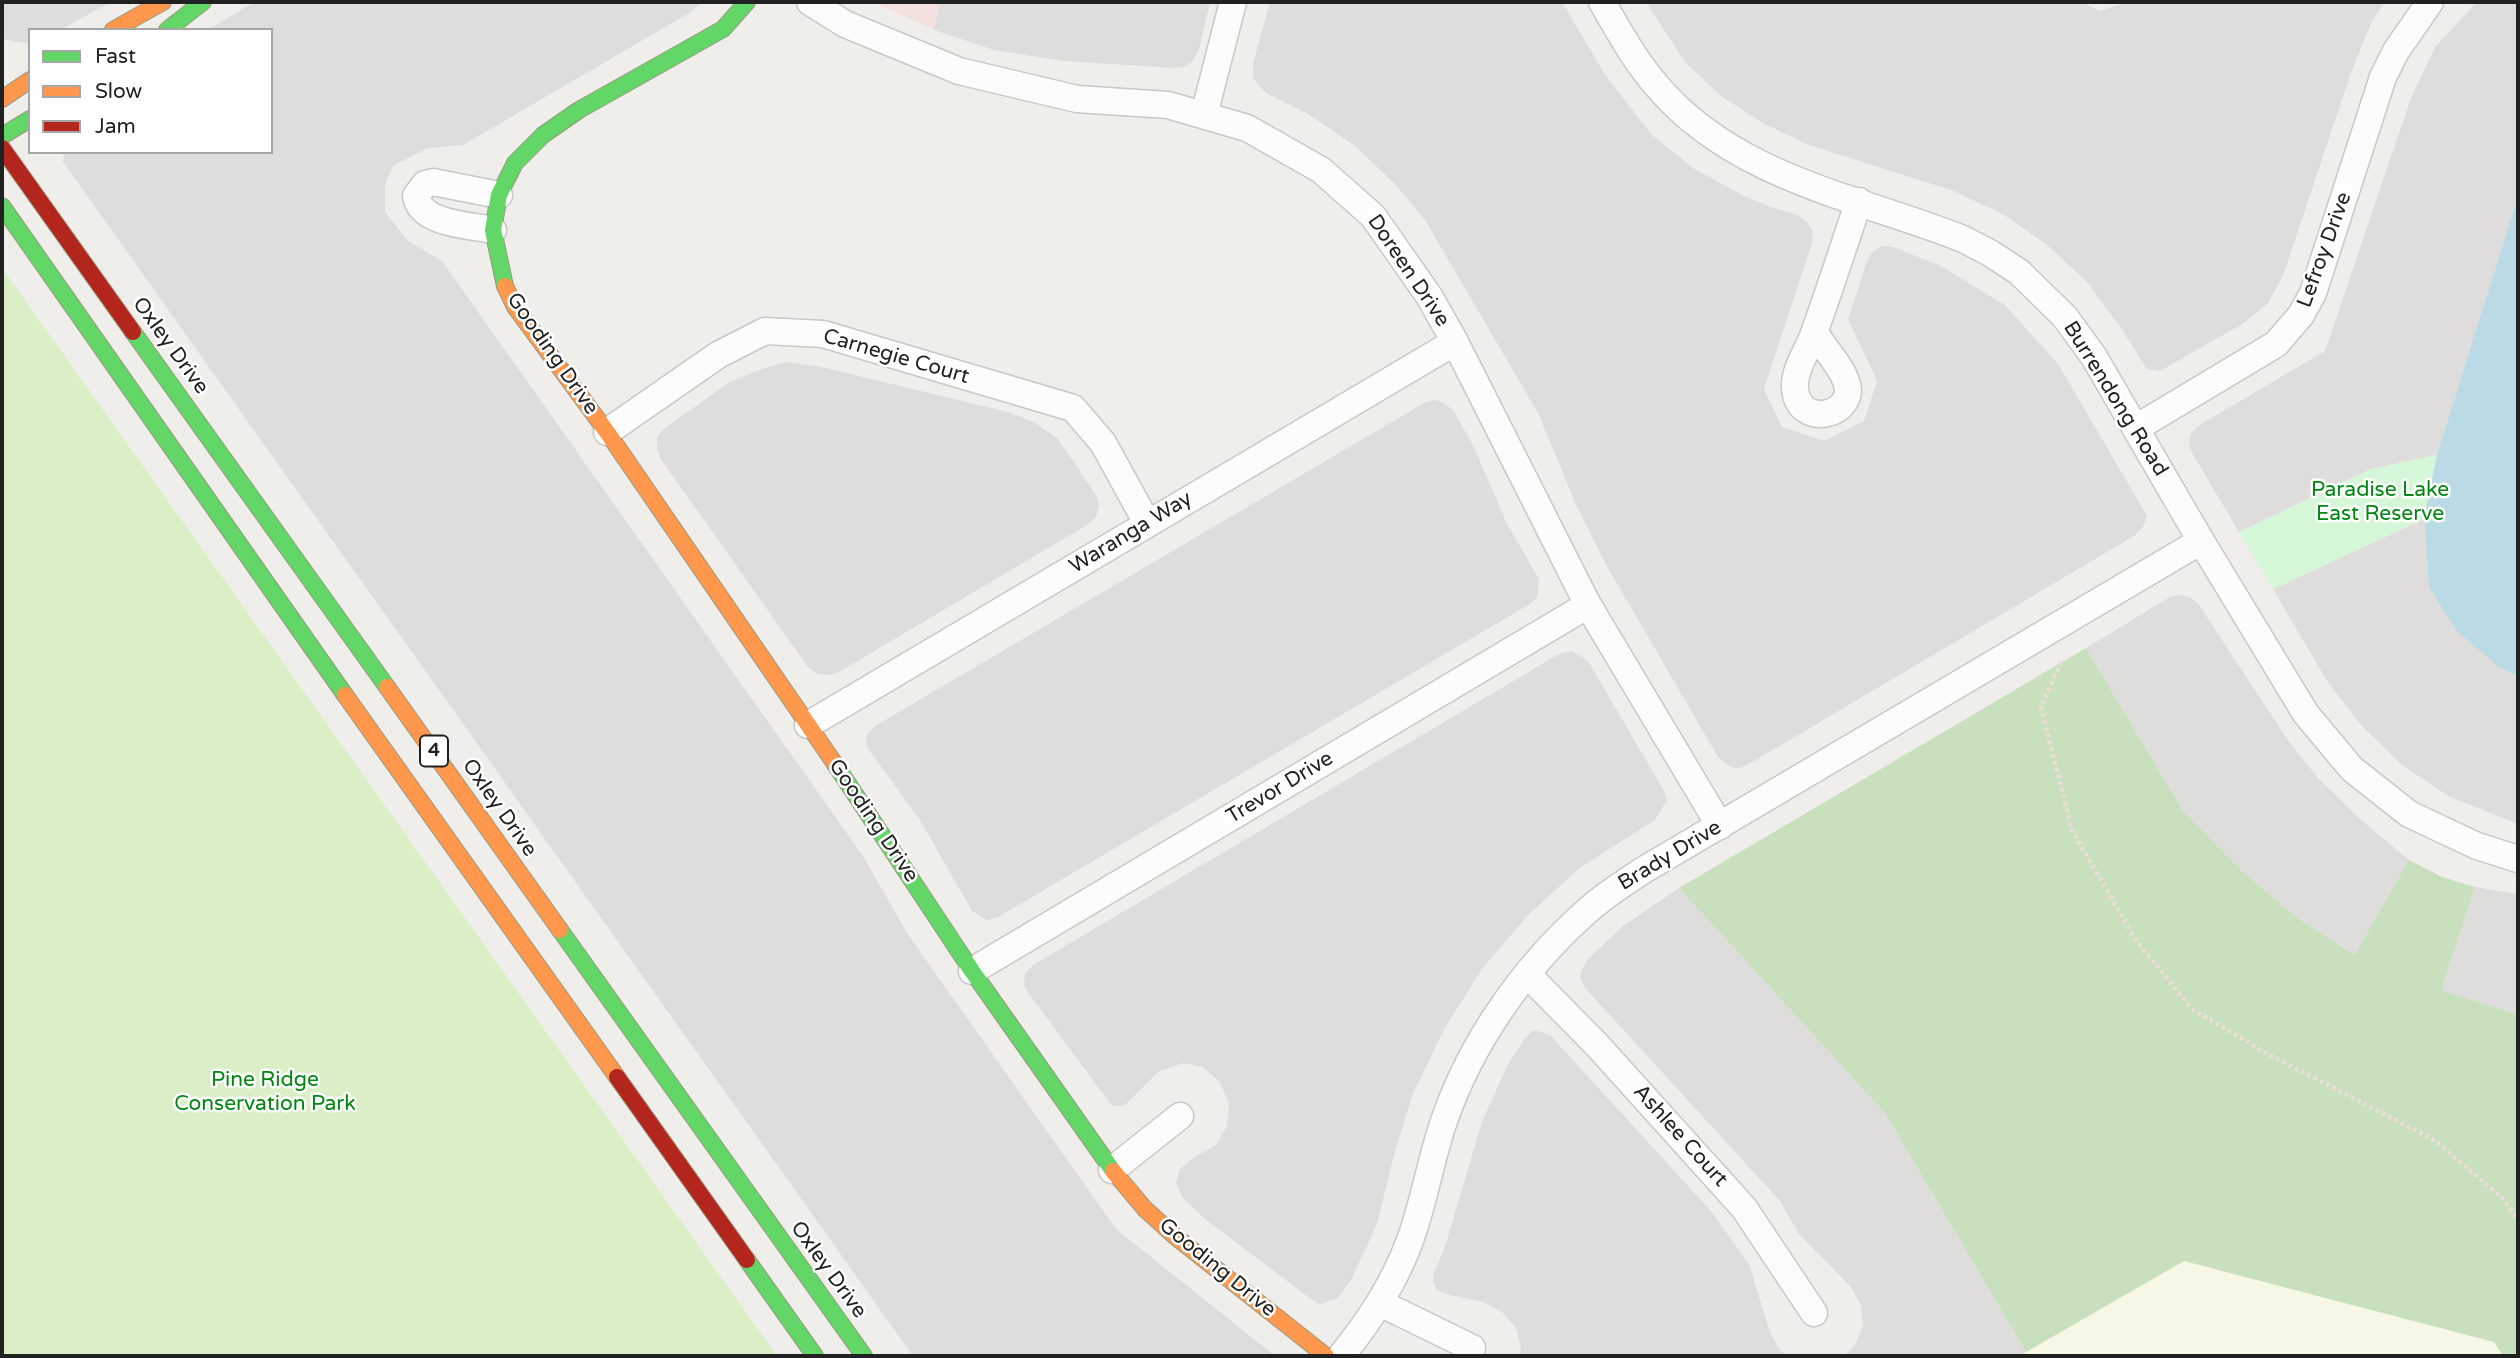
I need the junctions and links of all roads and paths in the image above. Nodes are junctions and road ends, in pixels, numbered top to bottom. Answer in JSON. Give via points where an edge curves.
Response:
{"nodes":[{"id":1,"x":163,"y":2,"type":"edge"},
{"id":2,"x":203,"y":2,"type":"edge"},
{"id":3,"x":747,"y":2,"type":"edge"},
{"id":4,"x":810,"y":2,"type":"edge"},
{"id":5,"x":1233,"y":2,"type":"edge"},
{"id":6,"x":1602,"y":2,"type":"edge"},
{"id":7,"x":2430,"y":2,"type":"edge"},
{"id":8,"x":117,"y":28,"type":"edge"},
{"id":9,"x":170,"y":28,"type":"edge"},
{"id":10,"x":28,"y":81,"type":"edge"},
{"id":11,"x":2,"y":99,"type":"edge"},
{"id":12,"x":1205,"y":115,"type":"junction"},
{"id":13,"x":28,"y":119,"type":"edge"},
{"id":14,"x":2,"y":136,"type":"edge"},
{"id":15,"x":2,"y":148,"type":"edge"},
{"id":16,"x":499,"y":195,"type":"junction"},
{"id":17,"x":1859,"y":201,"type":"junction"},
{"id":18,"x":2,"y":206,"type":"edge"},
{"id":19,"x":493,"y":230,"type":"junction"},
{"id":20,"x":1815,"y":332,"type":"dead end"},
{"id":21,"x":1455,"y":342,"type":"junction"},
{"id":22,"x":2136,"y":428,"type":"junction"},
{"id":23,"x":607,"y":432,"type":"junction"},
{"id":24,"x":1147,"y":523,"type":"junction"},
{"id":25,"x":2201,"y":541,"type":"junction"},
{"id":26,"x":1588,"y":605,"type":"junction"},
{"id":27,"x":2061,"y":662,"type":"dead end"},
{"id":28,"x":808,"y":725,"type":"junction"},
{"id":29,"x":1720,"y":826,"type":"junction"},
{"id":30,"x":2518,"y":859,"type":"edge"},
{"id":31,"x":972,"y":971,"type":"junction"},
{"id":32,"x":1527,"y":974,"type":"junction"},
{"id":33,"x":1180,"y":1116,"type":"dead end"},
{"id":34,"x":1112,"y":1170,"type":"junction"},
{"id":35,"x":2518,"y":1220,"type":"edge"},
{"id":36,"x":1380,"y":1303,"type":"junction"},
{"id":37,"x":1814,"y":1313,"type":"dead end"},
{"id":38,"x":1472,"y":1348,"type":"dead end"},
{"id":39,"x":855,"y":1349,"type":"edge"},
{"id":40,"x":815,"y":1356,"type":"edge"},
{"id":41,"x":864,"y":1356,"type":"edge"},
{"id":42,"x":1326,"y":1356,"type":"edge"},
{"id":43,"x":1341,"y":1356,"type":"edge"}],
"edges":[{"from":1,"to":8,"type":"main road"},
{"from":2,"to":9,"type":"main road"},
{"from":3,"to":16,"type":"main road","name":"Gooding Drive","via":[[723,29],[542,135],[515,163]]},
{"from":4,"to":12,"type":"street","name":"Doreen Drive","via":[[845,24],[959,71],[1077,99],[1168,105]]},
{"from":5,"to":12,"type":"street"},
{"from":6,"to":17,"type":"street","name":"Burrendong Road","via":[[1657,86],[1700,128],[1783,176]]},
{"from":7,"to":22,"type":"street","name":"Lefroy Drive","via":[[2384,77],[2313,293],[2301,315],[2276,344]]},
{"from":10,"to":11,"type":"main road"},
{"from":12,"to":21,"type":"street","name":"Doreen Drive","via":[[1247,128],[1321,170],[1373,216]]},
{"from":13,"to":14,"type":"main road"},
{"from":15,"to":39,"type":"main road","name":"Oxley Drive","number":"4"},
{"from":16,"to":19,"type":"main road","name":"Gooding Drive"},
{"from":16,"to":19,"type":"street","via":[[433,182],[425,184],[416,196],[428,215]]},
{"from":17,"to":20,"type":"street"},
{"from":17,"to":22,"type":"street","name":"Burrendong Road","via":[[1963,239],[2019,272],[2065,317]]},
{"from":18,"to":40,"type":"main road","number":"4"},
{"from":19,"to":23,"type":"main road","name":"Gooding Drive","via":[[502,280],[515,307]]},
{"from":21,"to":24,"type":"street","name":"Waranga Way"},
{"from":21,"to":26,"type":"street","name":"Doreen Drive"},
{"from":22,"to":25,"type":"street","name":"Burrendong Road"},
{"from":23,"to":24,"type":"street","name":"Carnegie Court","via":[[718,355],[765,331],[823,334],[1073,408],[1102,443]]},
{"from":23,"to":28,"type":"main road","name":"Gooding Drive"},
{"from":24,"to":28,"type":"street","name":"Waranga Way"},
{"from":25,"to":29,"type":"street","name":"Brady Drive"},
{"from":25,"to":30,"type":"street","name":"Burrendong Road","via":[[2306,714],[2352,769],[2409,814],[2477,846]]},
{"from":26,"to":29,"type":"street","name":"Doreen Drive"},
{"from":26,"to":31,"type":"street","name":"Trevor Drive"},
{"from":27,"to":35,"type":"path","via":[[2041,707],[2072,830],[2135,939],[2192,1009],[2436,1141],[2502,1198]]},
{"from":28,"to":31,"type":"main road","name":"Gooding Drive"},
{"from":29,"to":32,"type":"street","name":"Brady Drive","via":[[1607,895]]},
{"from":31,"to":34,"type":"main road","name":"Gooding Drive"},
{"from":32,"to":36,"type":"street","name":"Brady Drive","via":[[1460,1083],[1444,1119],[1409,1242]]},
{"from":32,"to":37,"type":"street","name":"Ashlee Court","via":[[1744,1208]]},
{"from":33,"to":34,"type":"street"},
{"from":34,"to":42,"type":"main road","name":"Gooding Drive","via":[[1177,1238]]},
{"from":36,"to":38,"type":"street"},
{"from":36,"to":43,"type":"street","name":"Brady Drive"},
{"from":39,"to":41,"type":"main road","name":"Oxley Drive","number":"4"}]}
